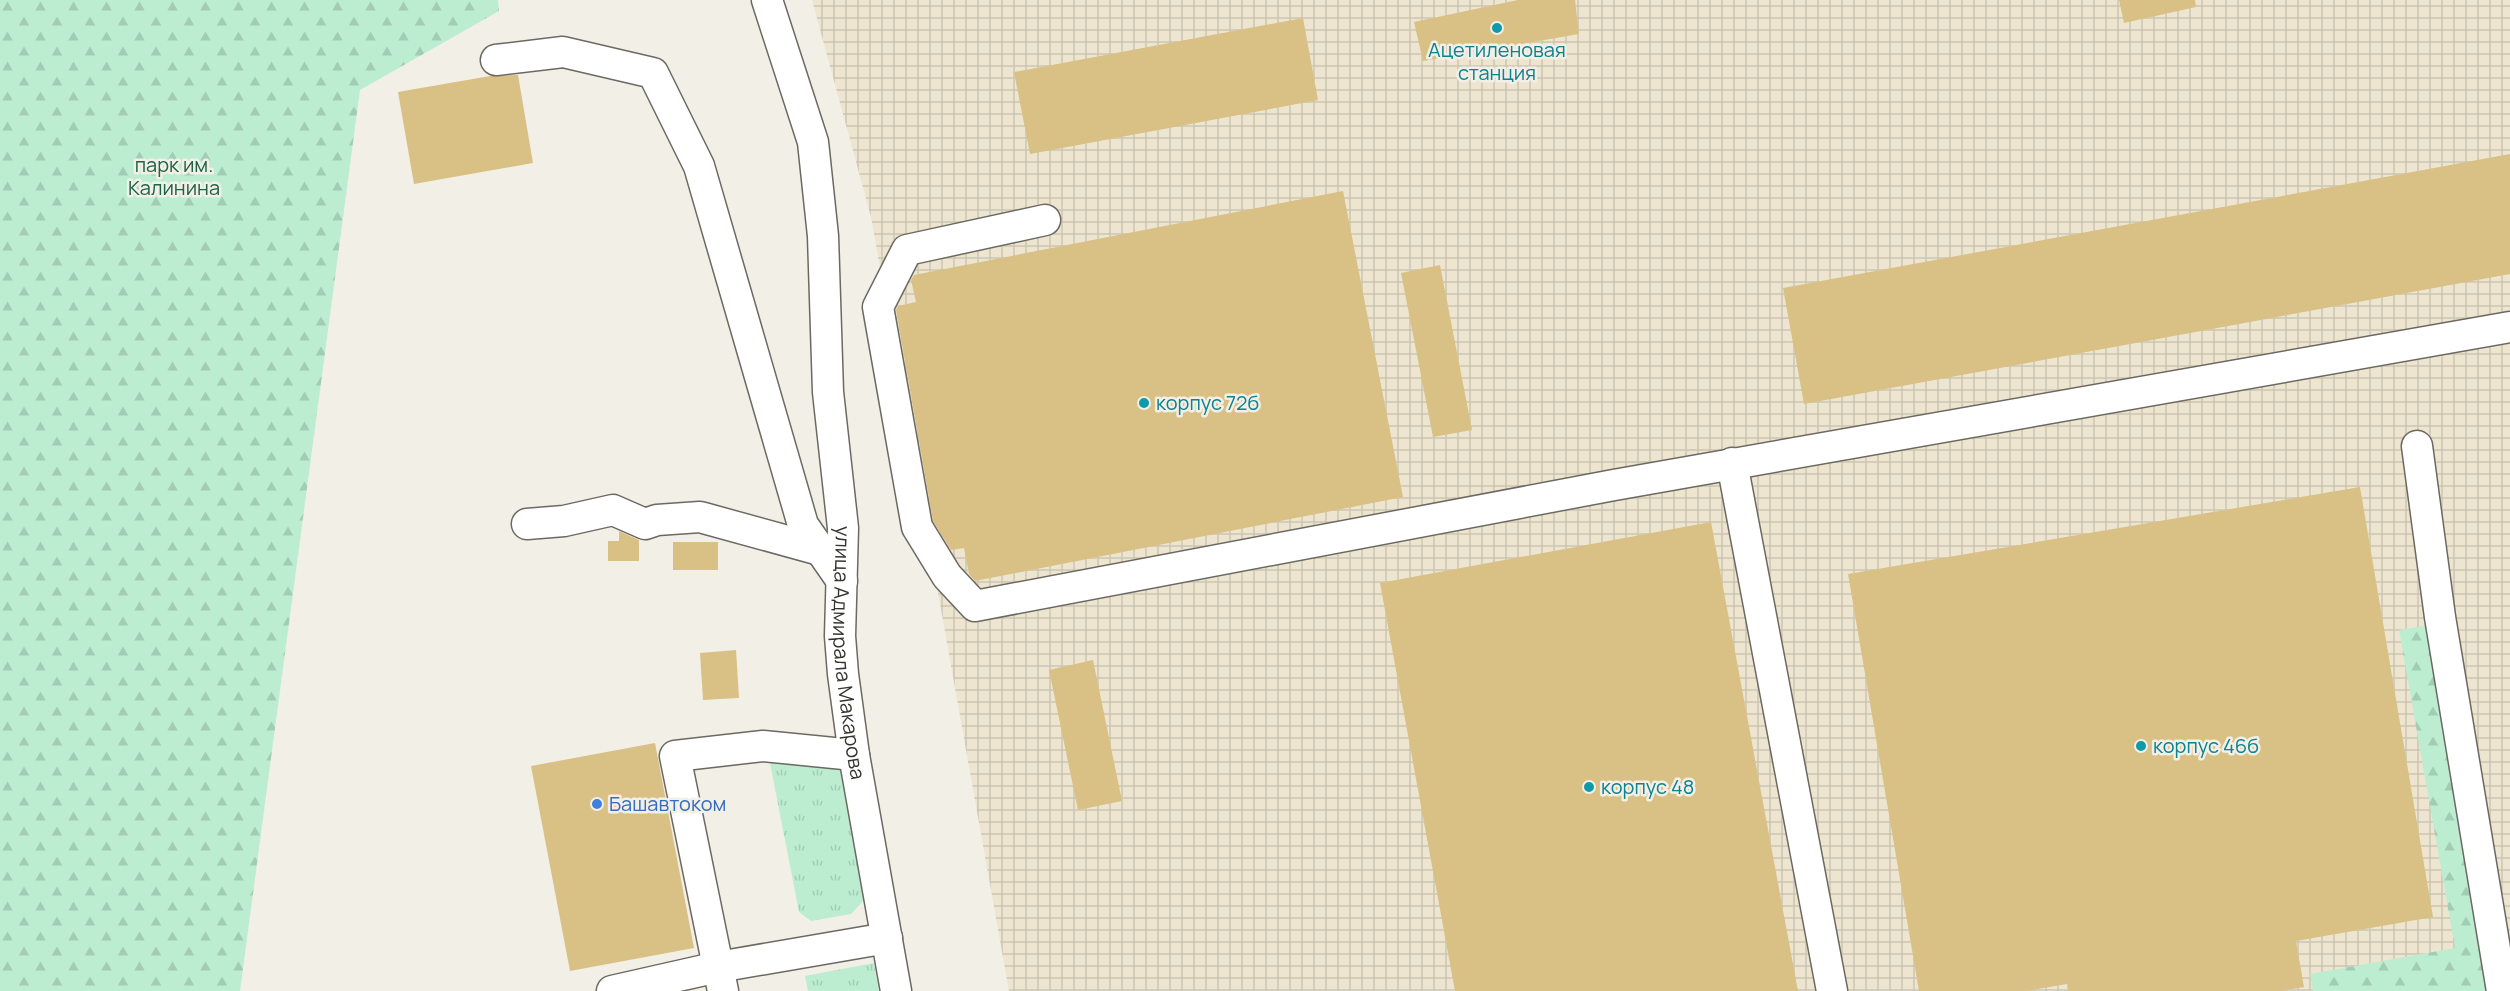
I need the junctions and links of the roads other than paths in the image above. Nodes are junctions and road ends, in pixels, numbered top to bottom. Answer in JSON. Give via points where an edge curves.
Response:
{"nodes":[{"id":1,"x":767,"y":0,"type":"edge"},
{"id":2,"x":496,"y":60,"type":"dead end"},
{"id":3,"x":1045,"y":220,"type":"dead end"},
{"id":4,"x":2510,"y":327,"type":"edge"},
{"id":5,"x":2417,"y":446,"type":"dead end"},
{"id":6,"x":1732,"y":463,"type":"junction"},
{"id":7,"x":527,"y":524,"type":"dead end"},
{"id":8,"x":820,"y":550,"type":"junction"},
{"id":9,"x":842,"y":581,"type":"junction"},
{"id":10,"x":854,"y":755,"type":"junction"},
{"id":11,"x":887,"y":938,"type":"junction"},
{"id":12,"x":720,"y":979,"type":"edge"},
{"id":13,"x":612,"y":991,"type":"edge"},
{"id":14,"x":896,"y":991,"type":"edge"},
{"id":15,"x":1832,"y":991,"type":"edge"},
{"id":16,"x":2502,"y":991,"type":"edge"}],
"edges":[{"from":1,"to":9,"type":"street","name":"улица Адмирала Макарова","via":[[813,142],[823,236],[828,392],[843,528]]},
{"from":2,"to":8,"type":"street","via":[[563,52],[653,73],[699,166],[803,525]]},
{"from":3,"to":6,"type":"street","via":[[906,250],[878,307],[916,527],[947,576],[975,606]]},
{"from":4,"to":6,"type":"street"},
{"from":5,"to":16,"type":"street","via":[[2440,617]]},
{"from":6,"to":15,"type":"street"},
{"from":7,"to":8,"type":"street","via":[[613,510],[645,524],[700,517]]},
{"from":8,"to":9,"type":"street"},
{"from":9,"to":10,"type":"street","name":"улица Адмирала Макарова","via":[[840,636]]},
{"from":10,"to":11,"type":"street","name":"улица Адмирала Макарова"},
{"from":10,"to":12,"type":"street","via":[[763,746],[675,756]]},
{"from":11,"to":12,"type":"street"},
{"from":11,"to":14,"type":"street","name":"улица Адмирала Макарова"},
{"from":12,"to":13,"type":"street"}]}
